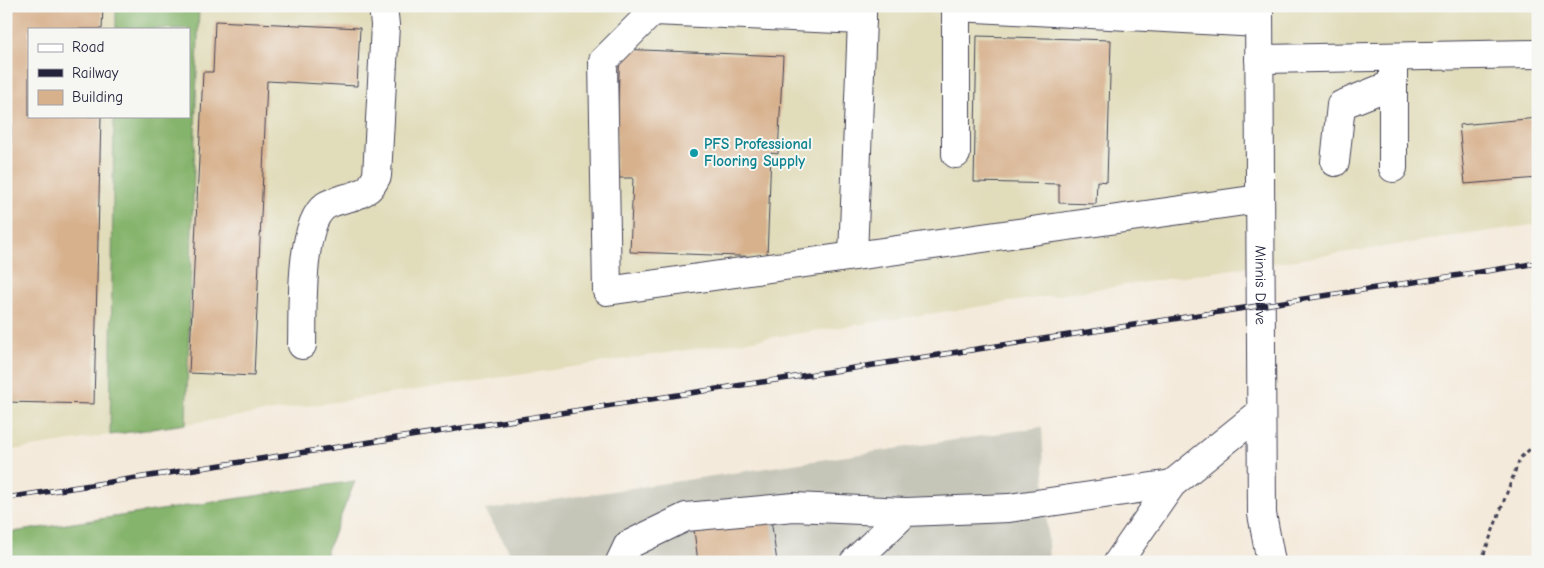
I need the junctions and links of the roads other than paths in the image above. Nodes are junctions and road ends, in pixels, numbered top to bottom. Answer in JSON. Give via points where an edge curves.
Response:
{"nodes":[{"id":1,"x":384,"y":6,"type":"edge"},
{"id":2,"x":956,"y":6,"type":"edge"},
{"id":3,"x":654,"y":9,"type":"edge"},
{"id":4,"x":862,"y":13,"type":"edge"},
{"id":5,"x":1259,"y":14,"type":"edge"},
{"id":6,"x":1538,"y":54,"type":"edge"},
{"id":7,"x":1393,"y":57,"type":"junction"},
{"id":8,"x":1259,"y":60,"type":"junction"},
{"id":9,"x":1393,"y":84,"type":"junction"},
{"id":10,"x":956,"y":154,"type":"dead end"},
{"id":11,"x":1335,"y":162,"type":"dead end"},
{"id":12,"x":1393,"y":168,"type":"dead end"},
{"id":13,"x":1259,"y":199,"type":"junction"},
{"id":14,"x":853,"y":256,"type":"junction"},
{"id":15,"x":302,"y":345,"type":"dead end"},
{"id":16,"x":1260,"y":413,"type":"junction"},
{"id":17,"x":1172,"y":484,"type":"junction"},
{"id":18,"x":906,"y":512,"type":"junction"},
{"id":19,"x":620,"y":562,"type":"edge"},
{"id":20,"x":854,"y":562,"type":"edge"},
{"id":21,"x":1118,"y":562,"type":"edge"},
{"id":22,"x":1271,"y":562,"type":"edge"}],
"edges":[{"from":1,"to":15,"type":"street","via":[[377,176],[368,189],[325,207],[315,220],[305,259]]},
{"from":2,"to":5,"type":"street"},
{"from":2,"to":10,"type":"street"},
{"from":3,"to":4,"type":"street"},
{"from":3,"to":14,"type":"street","via":[[603,61],[607,291]]},
{"from":4,"to":14,"type":"street"},
{"from":5,"to":8,"type":"street","name":"Minnis Drive"},
{"from":6,"to":7,"type":"street"},
{"from":7,"to":8,"type":"street"},
{"from":7,"to":9,"type":"street"},
{"from":8,"to":13,"type":"street","name":"Minnis Drive"},
{"from":9,"to":11,"type":"street","via":[[1341,104]]},
{"from":9,"to":12,"type":"street"},
{"from":13,"to":14,"type":"street"},
{"from":13,"to":16,"type":"street","name":"Minnis Drive"},
{"from":16,"to":17,"type":"street"},
{"from":16,"to":22,"type":"street","name":"Minnis Drive","via":[[1262,514]]},
{"from":17,"to":18,"type":"street","via":[[1009,508]]},
{"from":17,"to":21,"type":"street"},
{"from":18,"to":19,"type":"street","via":[[794,507],[686,517],[628,545]]},
{"from":18,"to":20,"type":"street"}]}
